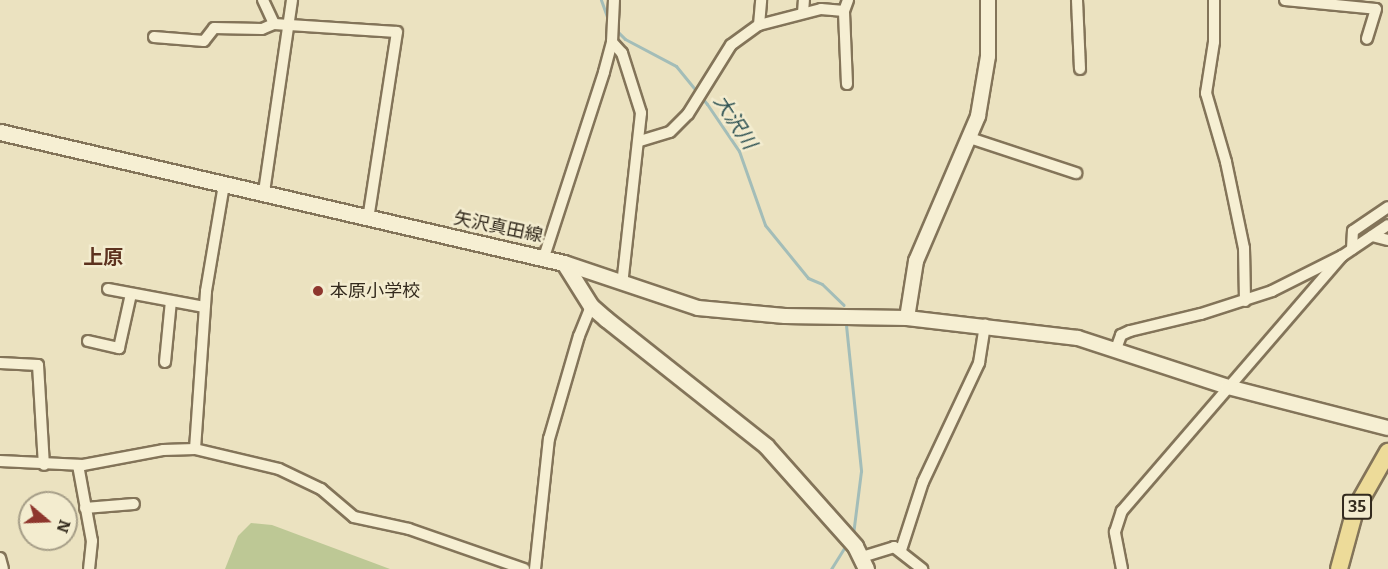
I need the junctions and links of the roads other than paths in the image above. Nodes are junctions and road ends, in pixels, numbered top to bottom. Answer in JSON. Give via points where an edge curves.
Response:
{"nodes":[{"id":1,"x":263,"y":0,"type":"edge"},
{"id":2,"x":292,"y":0,"type":"edge"},
{"id":3,"x":614,"y":0,"type":"edge"},
{"id":4,"x":761,"y":0,"type":"edge"},
{"id":5,"x":804,"y":0,"type":"edge"},
{"id":6,"x":848,"y":0,"type":"edge"},
{"id":7,"x":988,"y":0,"type":"edge"},
{"id":8,"x":1077,"y":0,"type":"edge"},
{"id":9,"x":1215,"y":0,"type":"edge"},
{"id":10,"x":1285,"y":0,"type":"edge"},
{"id":11,"x":844,"y":11,"type":"junction"},
{"id":12,"x":803,"y":13,"type":"junction"},
{"id":13,"x":274,"y":24,"type":"junction"},
{"id":14,"x":286,"y":26,"type":"junction"},
{"id":15,"x":759,"y":26,"type":"junction"},
{"id":16,"x":154,"y":37,"type":"dead end"},
{"id":17,"x":1367,"y":39,"type":"dead end"},
{"id":18,"x":612,"y":42,"type":"junction"},
{"id":19,"x":1080,"y":69,"type":"dead end"},
{"id":20,"x":847,"y":84,"type":"dead end"},
{"id":21,"x":1,"y":136,"type":"edge"},
{"id":22,"x":970,"y":138,"type":"junction"},
{"id":23,"x":640,"y":141,"type":"junction"},
{"id":24,"x":1076,"y":172,"type":"dead end"},
{"id":25,"x":224,"y":185,"type":"junction"},
{"id":26,"x":264,"y":192,"type":"junction"},
{"id":27,"x":1388,"y":207,"type":"edge"},
{"id":28,"x":368,"y":219,"type":"junction"},
{"id":29,"x":1388,"y":225,"type":"edge"},
{"id":30,"x":1372,"y":236,"type":"junction"},
{"id":31,"x":1388,"y":240,"type":"edge"},
{"id":32,"x":1352,"y":249,"type":"junction"},
{"id":33,"x":1342,"y":256,"type":"junction"},
{"id":34,"x":544,"y":257,"type":"junction"},
{"id":35,"x":564,"y":262,"type":"junction"},
{"id":36,"x":622,"y":284,"type":"junction"},
{"id":37,"x":108,"y":289,"type":"dead end"},
{"id":38,"x":131,"y":294,"type":"junction"},
{"id":39,"x":171,"y":301,"type":"junction"},
{"id":40,"x":1245,"y":301,"type":"junction"},
{"id":41,"x":591,"y":306,"type":"junction"},
{"id":42,"x":204,"y":307,"type":"junction"},
{"id":43,"x":907,"y":318,"type":"junction"},
{"id":44,"x":985,"y":324,"type":"junction"},
{"id":45,"x":88,"y":341,"type":"dead end"},
{"id":46,"x":1116,"y":349,"type":"junction"},
{"id":47,"x":165,"y":362,"type":"dead end"},
{"id":48,"x":0,"y":363,"type":"edge"},
{"id":49,"x":1228,"y":387,"type":"junction"},
{"id":50,"x":1388,"y":428,"type":"edge"},
{"id":51,"x":195,"y":449,"type":"junction"},
{"id":52,"x":1388,"y":452,"type":"edge"},
{"id":53,"x":0,"y":462,"type":"edge"},
{"id":54,"x":44,"y":465,"type":"junction"},
{"id":55,"x":78,"y":465,"type":"junction"},
{"id":56,"x":134,"y":504,"type":"dead end"},
{"id":57,"x":85,"y":508,"type":"junction"},
{"id":58,"x":901,"y":550,"type":"junction"},
{"id":59,"x":0,"y":558,"type":"edge"},
{"id":60,"x":864,"y":563,"type":"edge"},
{"id":61,"x":3,"y":569,"type":"edge"},
{"id":62,"x":89,"y":569,"type":"edge"},
{"id":63,"x":524,"y":569,"type":"edge"},
{"id":64,"x":535,"y":569,"type":"edge"},
{"id":65,"x":922,"y":569,"type":"edge"},
{"id":66,"x":1122,"y":569,"type":"edge"},
{"id":67,"x":1339,"y":569,"type":"edge"}],
"edges":[{"from":1,"to":13,"type":"street"},
{"from":2,"to":14,"type":"street"},
{"from":3,"to":18,"type":"street"},
{"from":4,"to":15,"type":"street"},
{"from":5,"to":12,"type":"street"},
{"from":6,"to":11,"type":"street"},
{"from":7,"to":22,"type":"street","via":[[984,88]]},
{"from":8,"to":19,"type":"street"},
{"from":9,"to":40,"type":"street","via":[[1214,42],[1206,93],[1244,248]]},
{"from":10,"to":17,"type":"street","via":[[1376,9]]},
{"from":11,"to":12,"type":"street","via":[[821,9]]},
{"from":11,"to":20,"type":"street"},
{"from":12,"to":15,"type":"street"},
{"from":13,"to":14,"type":"street"},
{"from":13,"to":16,"type":"street","via":[[262,29],[214,28],[204,41]]},
{"from":14,"to":26,"type":"street"},
{"from":14,"to":28,"type":"street","via":[[397,32]]},
{"from":15,"to":23,"type":"street","via":[[731,45],[687,114],[670,132]]},
{"from":18,"to":23,"type":"street","via":[[622,53],[641,112]]},
{"from":18,"to":34,"type":"street"},
{"from":21,"to":25,"type":"main road","name":"矢沢真田線"},
{"from":22,"to":24,"type":"street"},
{"from":22,"to":43,"type":"street","via":[[924,239],[910,289]]},
{"from":23,"to":36,"type":"street"},
{"from":25,"to":26,"type":"main road","name":"矢沢真田線"},
{"from":25,"to":42,"type":"street"},
{"from":26,"to":28,"type":"main road","name":"矢沢真田線"},
{"from":27,"to":32,"type":"street","via":[[1353,231]]},
{"from":28,"to":34,"type":"main road","name":"矢沢真田線"},
{"from":29,"to":30,"type":"street"},
{"from":30,"to":31,"type":"street"},
{"from":30,"to":32,"type":"street"},
{"from":32,"to":33,"type":"street"},
{"from":33,"to":40,"type":"street"},
{"from":33,"to":49,"type":"street"},
{"from":34,"to":35,"type":"main road","name":"矢沢真田線"},
{"from":35,"to":36,"type":"street"},
{"from":35,"to":41,"type":"main road"},
{"from":36,"to":43,"type":"street","via":[[657,298],[709,310]]},
{"from":37,"to":38,"type":"street"},
{"from":38,"to":39,"type":"street"},
{"from":38,"to":45,"type":"street","via":[[120,348]]},
{"from":39,"to":42,"type":"street"},
{"from":39,"to":47,"type":"street"},
{"from":40,"to":46,"type":"street","via":[[1130,331],[1121,335]]},
{"from":41,"to":60,"type":"main road","via":[[766,446]]},
{"from":41,"to":64,"type":"street","via":[[549,439]]},
{"from":42,"to":51,"type":"street"},
{"from":43,"to":44,"type":"street"},
{"from":44,"to":46,"type":"street","via":[[1054,334]]},
{"from":44,"to":58,"type":"street","via":[[979,363],[923,482]]},
{"from":46,"to":49,"type":"street"},
{"from":48,"to":54,"type":"street","via":[[38,365]]},
{"from":49,"to":50,"type":"street"},
{"from":49,"to":66,"type":"street","via":[[1122,511],[1115,532]]},
{"from":51,"to":55,"type":"street","via":[[163,450]]},
{"from":51,"to":63,"type":"street","via":[[279,469],[321,489],[354,517],[409,528]]},
{"from":52,"to":67,"type":"main road","number":"35","via":[[1355,510]]},
{"from":53,"to":54,"type":"street"},
{"from":54,"to":55,"type":"street"},
{"from":55,"to":57,"type":"street"},
{"from":56,"to":57,"type":"street"},
{"from":57,"to":62,"type":"street","via":[[92,541]]},
{"from":58,"to":60,"type":"street","via":[[888,547]]},
{"from":58,"to":65,"type":"street"},
{"from":59,"to":61,"type":"street"}]}
